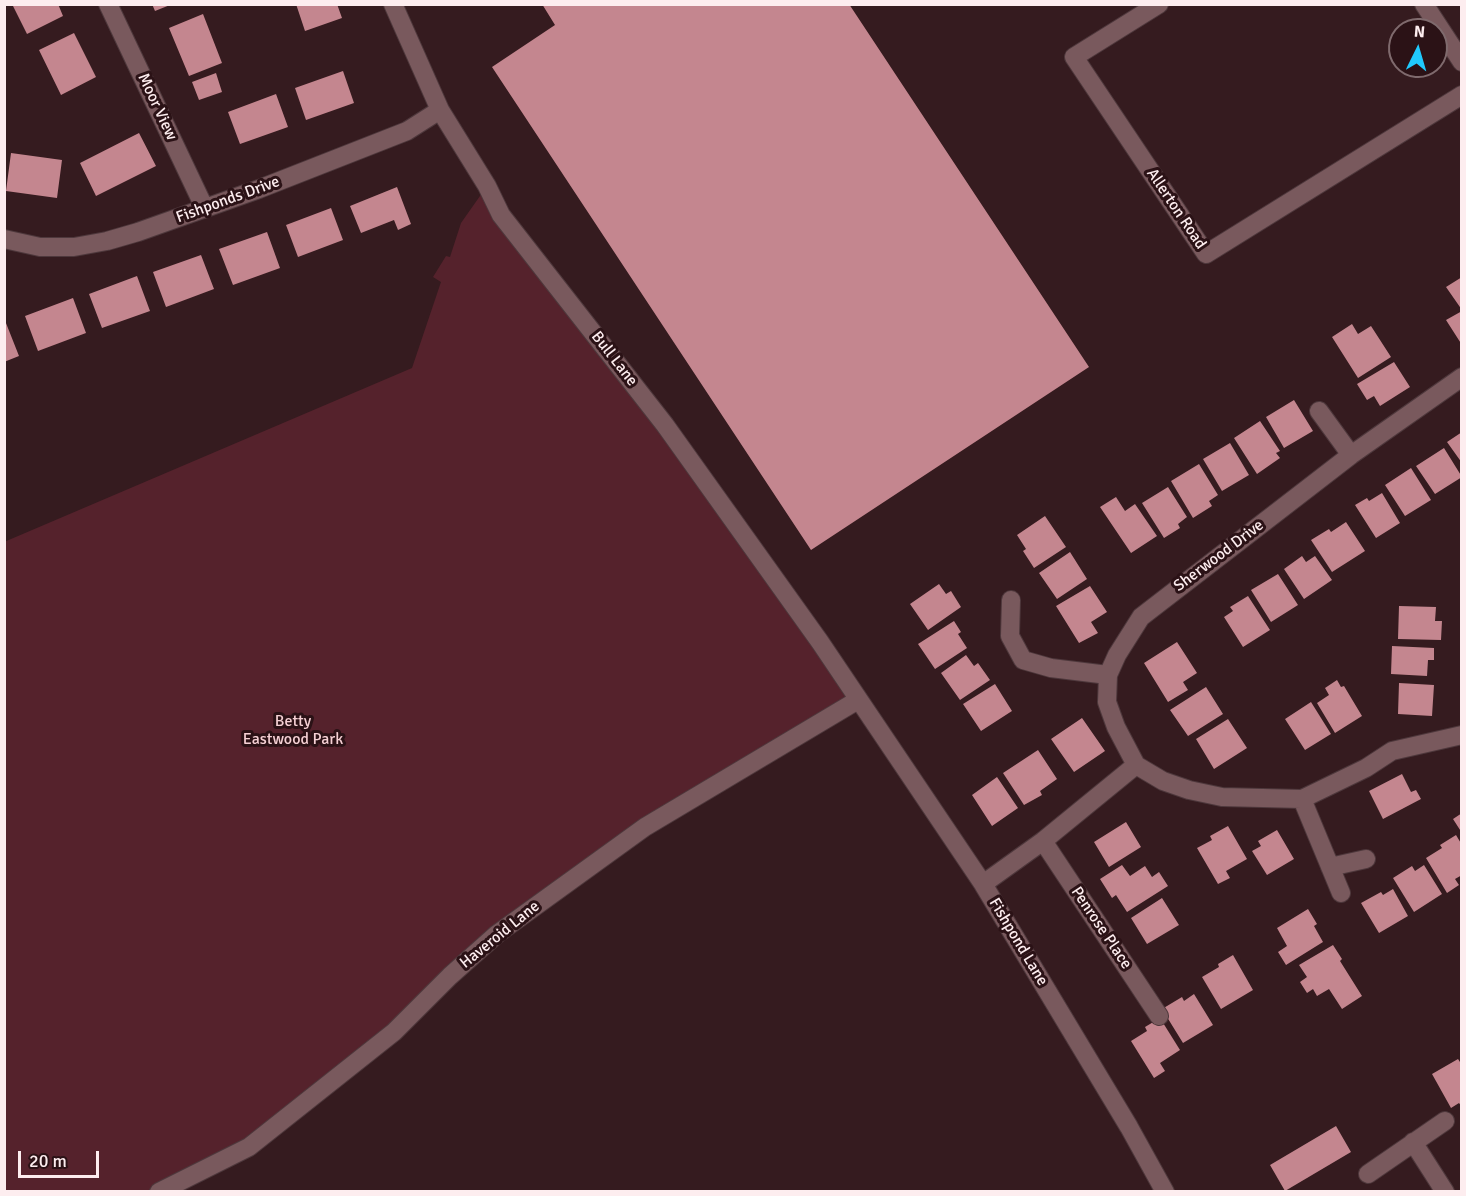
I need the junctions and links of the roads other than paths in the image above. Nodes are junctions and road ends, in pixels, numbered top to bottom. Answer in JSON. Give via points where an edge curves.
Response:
{"nodes":[{"id":1,"x":108,"y":4,"type":"edge"},
{"id":2,"x":393,"y":4,"type":"edge"},
{"id":3,"x":1159,"y":4,"type":"edge"},
{"id":4,"x":1424,"y":4,"type":"edge"},
{"id":5,"x":1461,"y":62,"type":"edge"},
{"id":6,"x":1461,"y":95,"type":"edge"},
{"id":7,"x":441,"y":110,"type":"junction"},
{"id":8,"x":205,"y":209,"type":"junction"},
{"id":9,"x":4,"y":239,"type":"edge"},
{"id":10,"x":1461,"y":377,"type":"edge"},
{"id":11,"x":1319,"y":411,"type":"dead end"},
{"id":12,"x":1351,"y":455,"type":"junction"},
{"id":13,"x":1011,"y":600,"type":"dead end"},
{"id":14,"x":1108,"y":675,"type":"junction"},
{"id":15,"x":858,"y":700,"type":"junction"},
{"id":16,"x":1461,"y":735,"type":"edge"},
{"id":17,"x":1136,"y":765,"type":"junction"},
{"id":18,"x":1302,"y":799,"type":"junction"},
{"id":19,"x":1043,"y":841,"type":"junction"},
{"id":20,"x":1366,"y":859,"type":"dead end"},
{"id":21,"x":1330,"y":867,"type":"junction"},
{"id":22,"x":983,"y":884,"type":"junction"},
{"id":23,"x":1341,"y":893,"type":"dead end"},
{"id":24,"x":1160,"y":1016,"type":"dead end"},
{"id":25,"x":1445,"y":1120,"type":"dead end"},
{"id":26,"x":1413,"y":1142,"type":"junction"},
{"id":27,"x":1368,"y":1174,"type":"dead end"},
{"id":28,"x":159,"y":1191,"type":"edge"},
{"id":29,"x":1165,"y":1191,"type":"edge"},
{"id":30,"x":1445,"y":1191,"type":"edge"}],
"edges":[{"from":1,"to":8,"type":"street","name":"Moor View"},
{"from":2,"to":7,"type":"street","name":"Bull Lane"},
{"from":3,"to":6,"type":"street","name":"Allerton Road","via":[[1074,57],[1206,254]]},
{"from":4,"to":5,"type":"street"},
{"from":7,"to":8,"type":"street","name":"Fishponds Drive","via":[[407,132]]},
{"from":7,"to":15,"type":"street","name":"Bull Lane","via":[[501,215],[665,425]]},
{"from":8,"to":9,"type":"street","name":"Fishponds Drive","via":[[138,232],[74,247],[40,247]]},
{"from":10,"to":12,"type":"street","name":"Sherwood Drive"},
{"from":11,"to":12,"type":"street"},
{"from":12,"to":14,"type":"street","name":"Sherwood Drive","via":[[1141,617]]},
{"from":13,"to":14,"type":"street","via":[[1010,636],[1023,660],[1051,668]]},
{"from":14,"to":17,"type":"street","name":"Sherwood Drive","via":[[1107,702]]},
{"from":15,"to":22,"type":"street","name":"Fishpond Lane"},
{"from":15,"to":28,"type":"street","name":"Haveroid Lane","via":[[645,827],[497,934],[394,1032],[249,1146]]},
{"from":16,"to":18,"type":"street","via":[[1392,751]]},
{"from":17,"to":18,"type":"street","via":[[1163,781],[1211,795]]},
{"from":17,"to":19,"type":"street"},
{"from":18,"to":21,"type":"street"},
{"from":19,"to":22,"type":"street"},
{"from":19,"to":24,"type":"street","name":"Penrose Place"},
{"from":20,"to":21,"type":"street"},
{"from":21,"to":23,"type":"street"},
{"from":22,"to":29,"type":"street","name":"Fishpond Lane"},
{"from":25,"to":26,"type":"street"},
{"from":26,"to":27,"type":"street"},
{"from":26,"to":30,"type":"street"}]}
